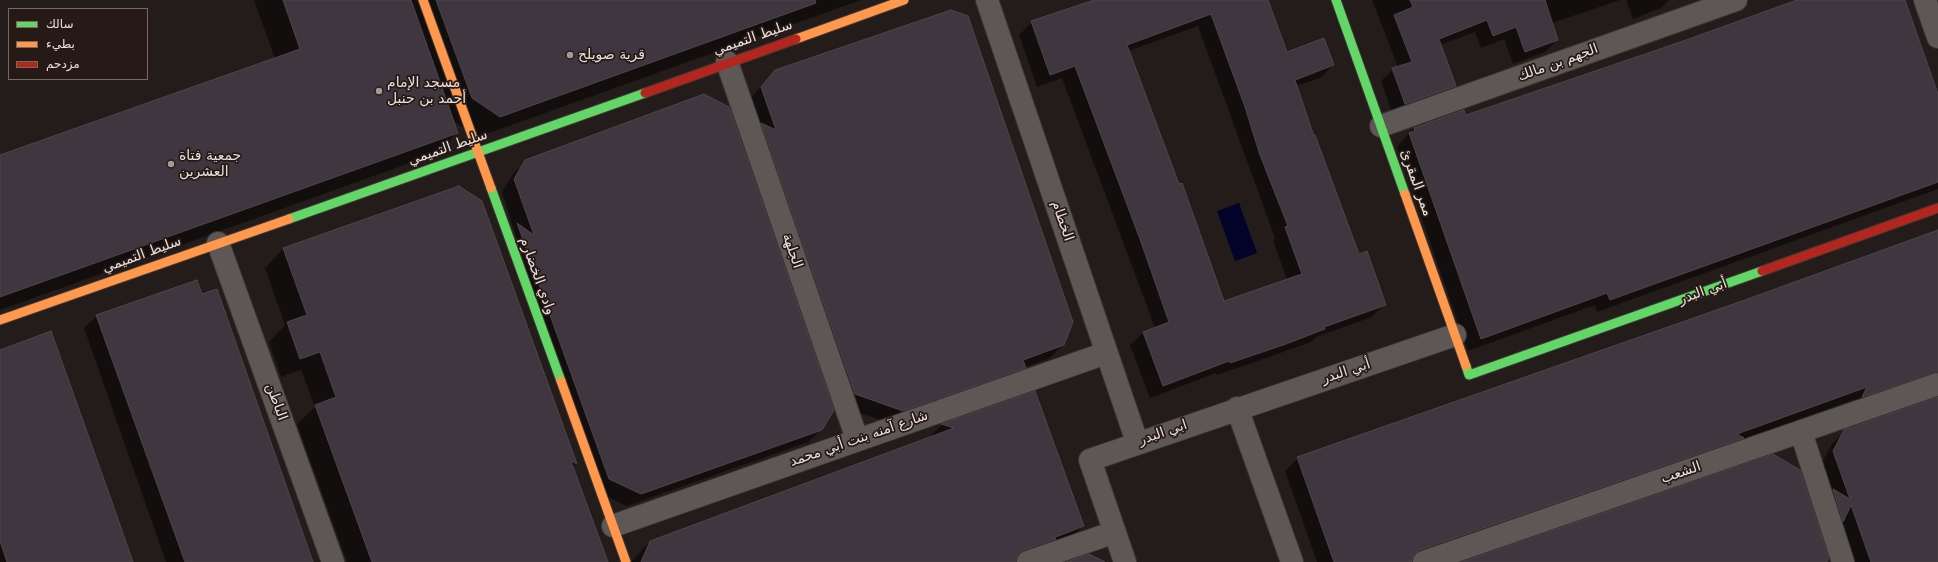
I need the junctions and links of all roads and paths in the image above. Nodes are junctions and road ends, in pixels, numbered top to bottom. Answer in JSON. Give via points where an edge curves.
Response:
{"nodes":[{"id":1,"x":423,"y":0,"type":"edge"},
{"id":2,"x":904,"y":0,"type":"edge"},
{"id":3,"x":987,"y":0,"type":"edge"},
{"id":4,"x":1336,"y":0,"type":"edge"},
{"id":5,"x":1736,"y":0,"type":"edge"},
{"id":6,"x":1924,"y":0,"type":"edge"},
{"id":7,"x":1938,"y":37,"type":"edge"},
{"id":8,"x":727,"y":62,"type":"junction"},
{"id":9,"x":1381,"y":126,"type":"junction"},
{"id":10,"x":477,"y":153,"type":"junction"},
{"id":11,"x":1938,"y":208,"type":"edge"},
{"id":12,"x":218,"y":243,"type":"junction"},
{"id":13,"x":0,"y":320,"type":"edge"},
{"id":14,"x":1455,"y":335,"type":"junction"},
{"id":15,"x":1106,"y":353,"type":"junction"},
{"id":16,"x":1469,"y":375,"type":"joint"},
{"id":17,"x":1938,"y":384,"type":"edge"},
{"id":18,"x":1236,"y":408,"type":"junction"},
{"id":19,"x":1801,"y":432,"type":"junction"},
{"id":20,"x":857,"y":439,"type":"junction"},
{"id":21,"x":1137,"y":442,"type":"junction"},
{"id":22,"x":613,"y":526,"type":"junction"},
{"id":23,"x":1115,"y":532,"type":"junction"},
{"id":24,"x":333,"y":562,"type":"edge"},
{"id":25,"x":626,"y":562,"type":"edge"},
{"id":26,"x":1028,"y":562,"type":"edge"},
{"id":27,"x":1125,"y":562,"type":"edge"},
{"id":28,"x":1292,"y":562,"type":"edge"},
{"id":29,"x":1424,"y":562,"type":"edge"},
{"id":30,"x":1843,"y":562,"type":"edge"}],
"edges":[{"from":1,"to":10,"type":"street","name":"وادي الخضارم"},
{"from":2,"to":8,"type":"street","name":"سليط التميمي"},
{"from":3,"to":15,"type":"street","name":"الخطام"},
{"from":4,"to":9,"type":"street","name":"ممر المقرئ"},
{"from":5,"to":9,"type":"street","name":"الجهم بن مالك"},
{"from":6,"to":7,"type":"street"},
{"from":8,"to":10,"type":"street","name":"سليط التميمي"},
{"from":8,"to":20,"type":"street","name":"الجلهة"},
{"from":9,"to":14,"type":"street","name":"ممر المقرئ"},
{"from":10,"to":12,"type":"street","name":"سليط التميمي"},
{"from":10,"to":22,"type":"street","name":"وادي الخضارم"},
{"from":11,"to":16,"type":"street","name":"أبي البدر"},
{"from":12,"to":13,"type":"street","name":"سليط التميمي"},
{"from":12,"to":24,"type":"street","name":"الباطن"},
{"from":14,"to":16,"type":"street","name":"ممر المقرئ"},
{"from":14,"to":18,"type":"street","name":"أبي البدر"},
{"from":15,"to":20,"type":"street","name":"شارع آمنه بنت أبي محمد"},
{"from":15,"to":21,"type":"street","name":"الخطام"},
{"from":17,"to":19,"type":"street","name":"الشعب"},
{"from":18,"to":21,"type":"street","name":"ابي البدر"},
{"from":18,"to":28,"type":"street"},
{"from":19,"to":29,"type":"street","name":"الشعب"},
{"from":19,"to":30,"type":"street"},
{"from":20,"to":22,"type":"street","name":"شارع آمنه بنت أبي محمد"},
{"from":21,"to":23,"type":"street","name":"ابي البدر","via":[[1090,460]]},
{"from":22,"to":25,"type":"street","name":"وادي الخضارم"},
{"from":23,"to":26,"type":"street"},
{"from":23,"to":27,"type":"street"}]}
